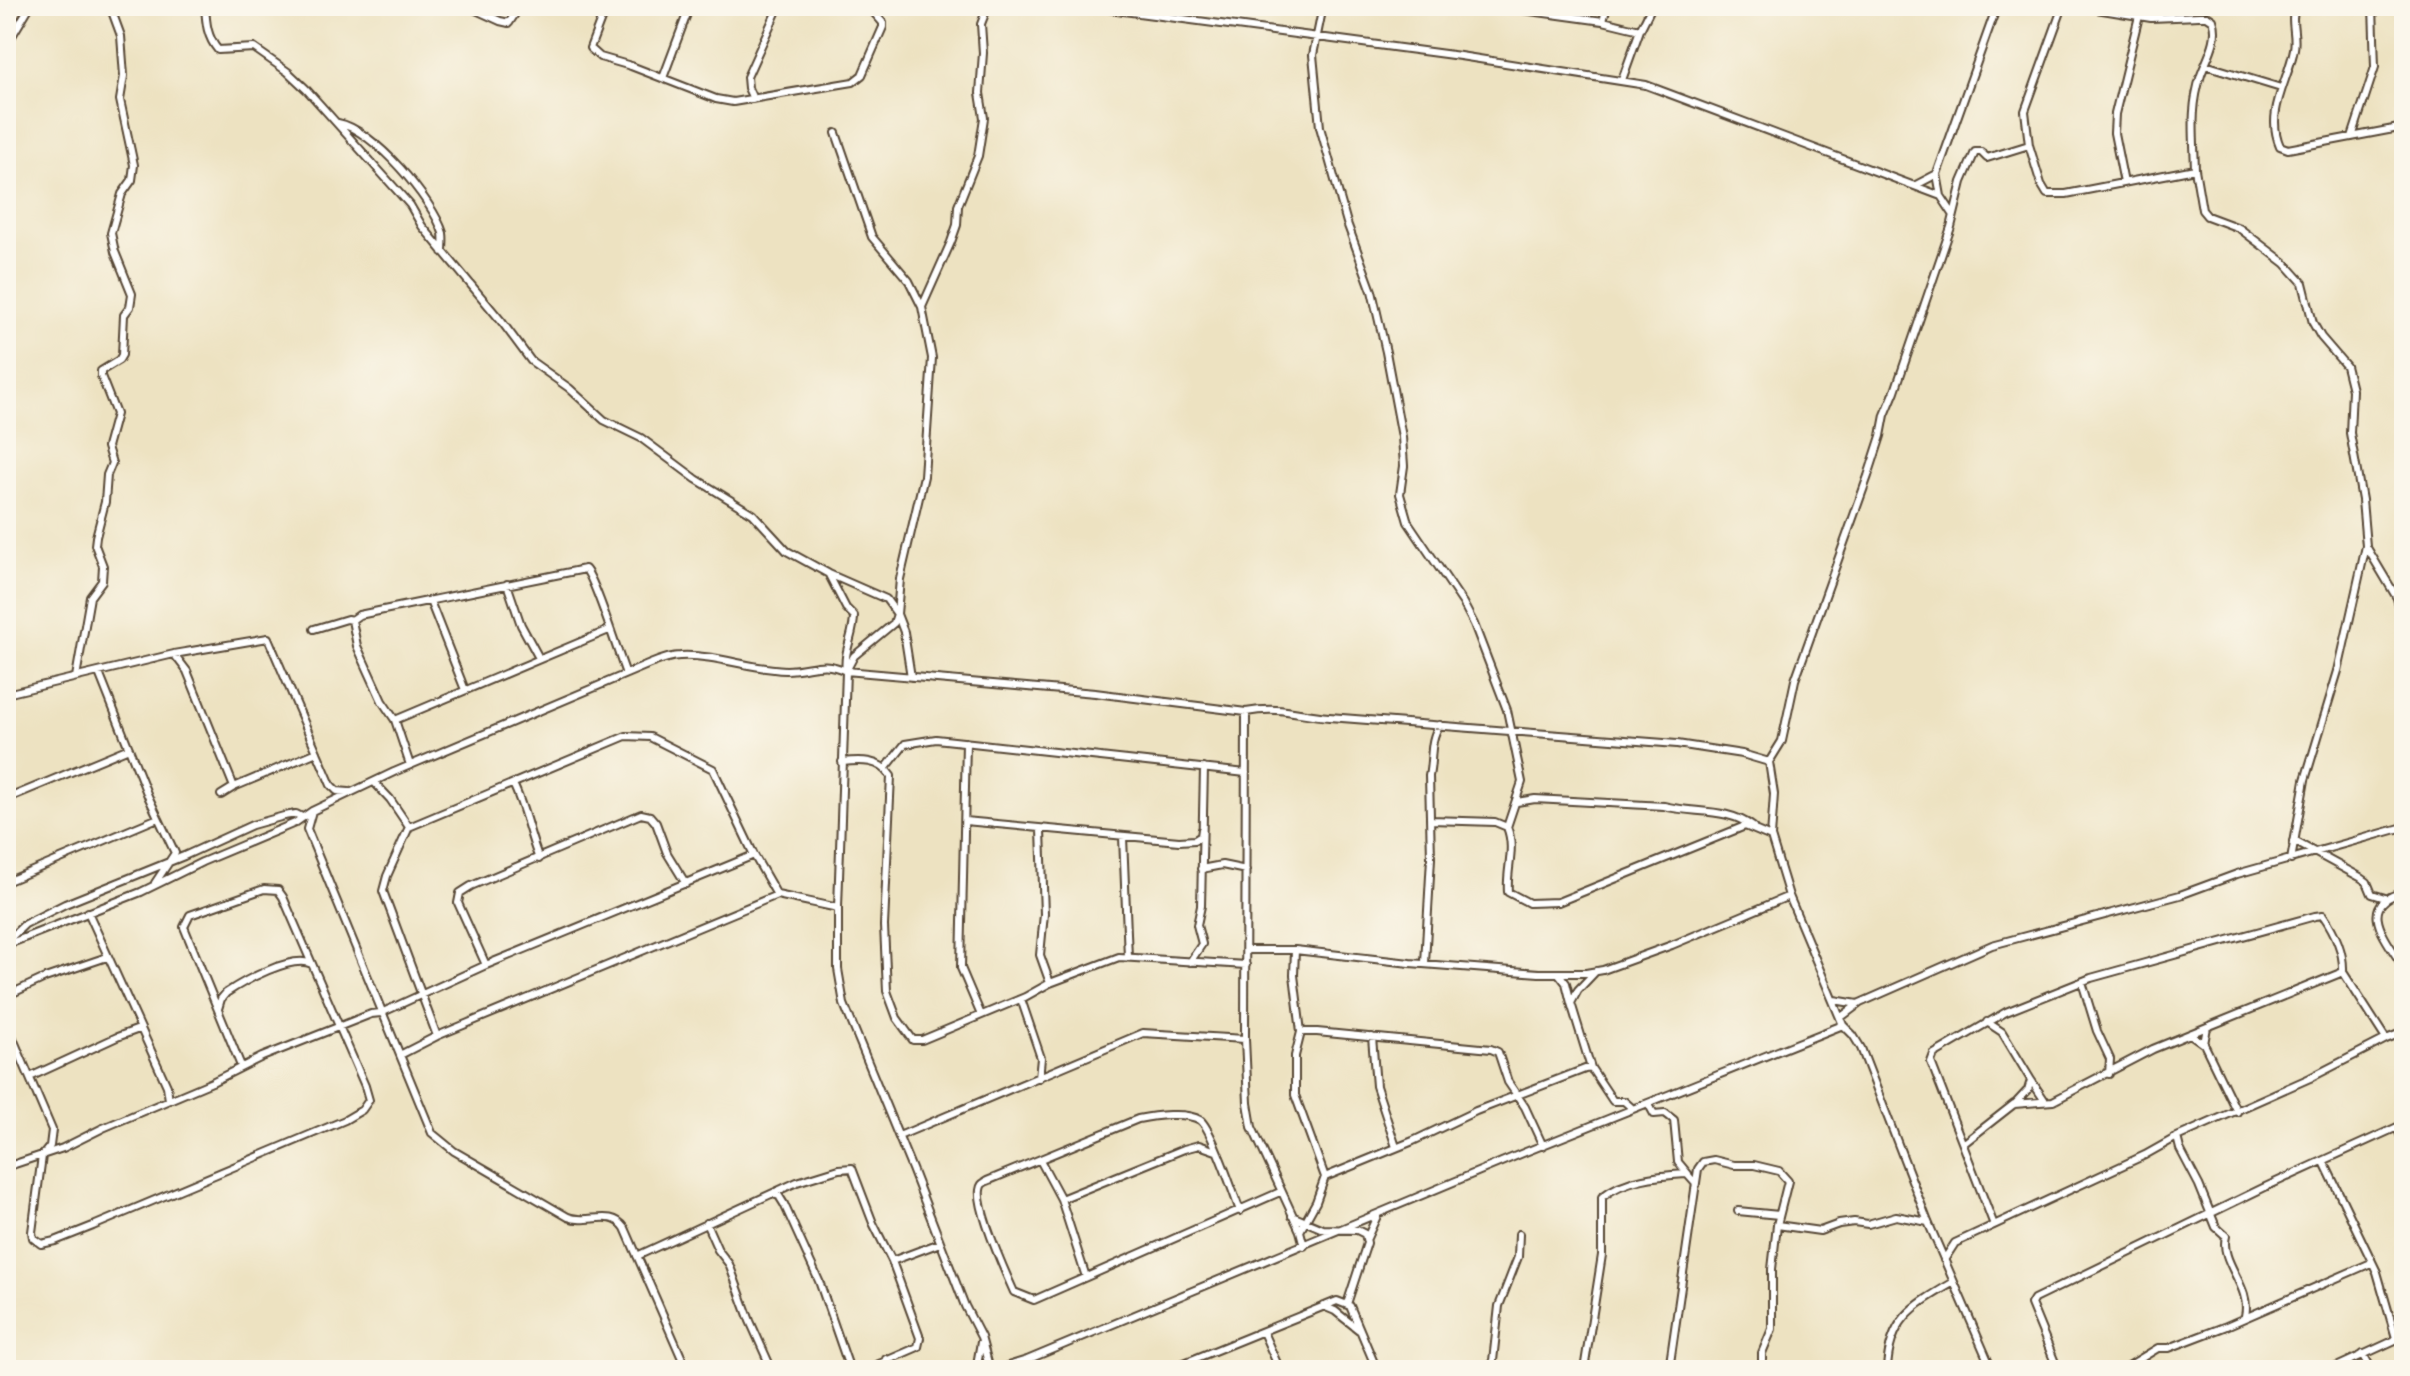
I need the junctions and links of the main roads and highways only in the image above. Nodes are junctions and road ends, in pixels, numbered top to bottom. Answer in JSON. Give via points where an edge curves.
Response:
{"nodes":[{"id":1,"x":13,"y":6,"type":"edge"},
{"id":2,"x":6,"y":18,"type":"edge"}],
"edges":[{"from":1,"to":2,"type":"highway"}]}
